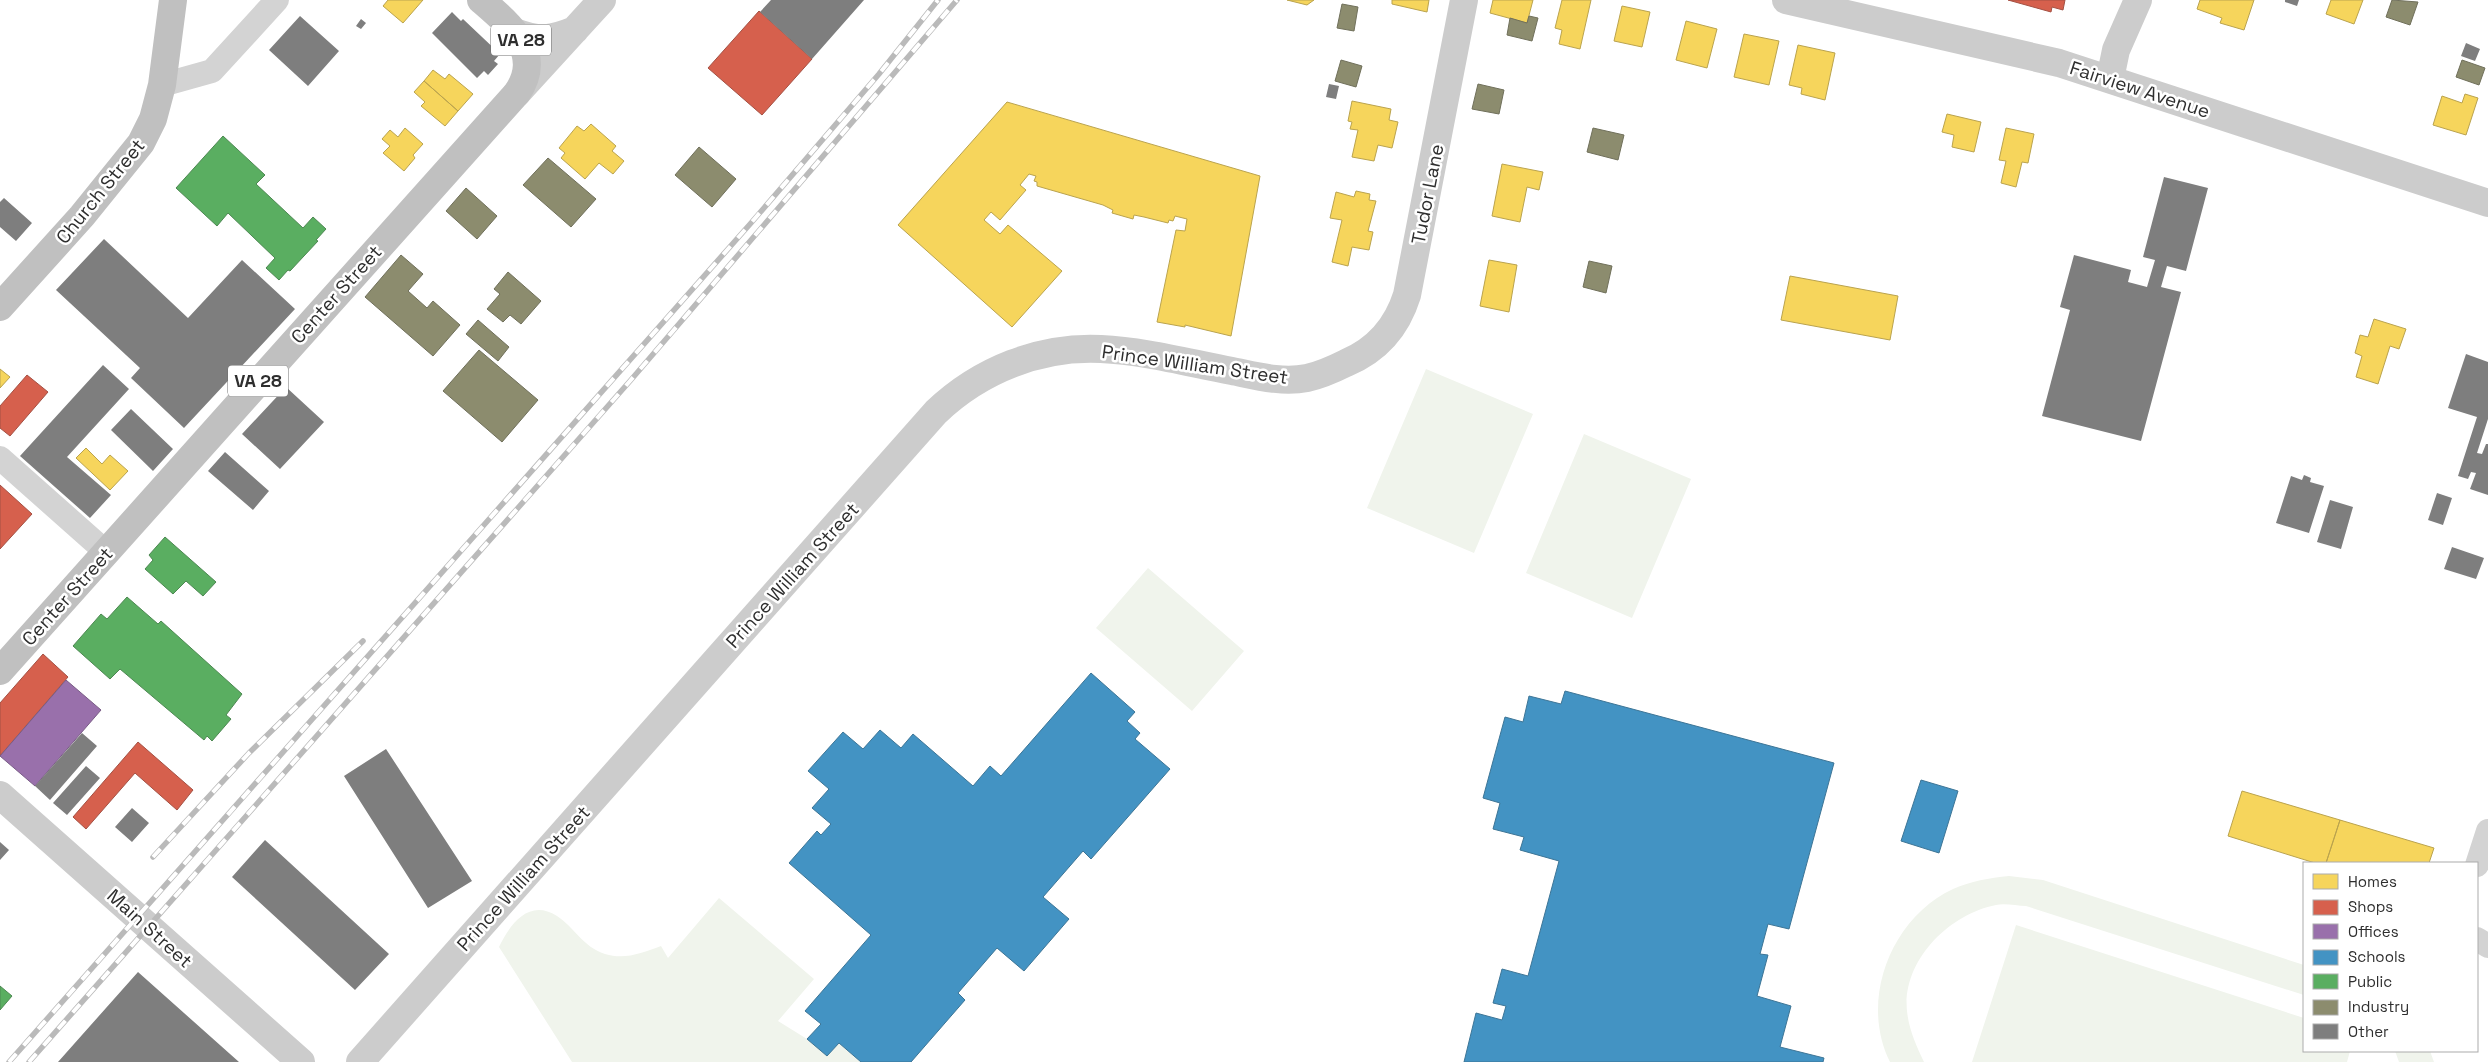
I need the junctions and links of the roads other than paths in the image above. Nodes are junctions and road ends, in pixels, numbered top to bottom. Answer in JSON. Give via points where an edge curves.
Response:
{"nodes":[{"id":1,"x":173,"y":0,"type":"edge"},
{"id":2,"x":277,"y":0,"type":"edge"},
{"id":3,"x":481,"y":0,"type":"edge"},
{"id":4,"x":602,"y":0,"type":"edge"},
{"id":5,"x":1464,"y":0,"type":"edge"},
{"id":6,"x":1786,"y":0,"type":"edge"},
{"id":7,"x":2138,"y":0,"type":"edge"},
{"id":8,"x":575,"y":30,"type":"junction"},
{"id":9,"x":515,"y":32,"type":"junction"},
{"id":10,"x":2110,"y":80,"type":"junction"},
{"id":11,"x":162,"y":85,"type":"junction"},
{"id":12,"x":517,"y":93,"type":"junction"},
{"id":13,"x":2488,"y":203,"type":"edge"},
{"id":14,"x":0,"y":307,"type":"edge"},
{"id":15,"x":1347,"y":363,"type":"joint"},
{"id":16,"x":0,"y":458,"type":"edge"},
{"id":17,"x":106,"y":552,"type":"junction"},
{"id":18,"x":0,"y":671,"type":"edge"},
{"id":19,"x":0,"y":794,"type":"edge"},
{"id":20,"x":2488,"y":831,"type":"edge"},
{"id":21,"x":2478,"y":862,"type":"edge"},
{"id":22,"x":301,"y":1062,"type":"edge"},
{"id":23,"x":360,"y":1062,"type":"edge"}],
"edges":[{"from":1,"to":11,"type":"highway","name":"Church Street"},
{"from":2,"to":11,"type":"street","via":[[212,71]]},
{"from":3,"to":9,"type":"highway","number":"VA 28"},
{"from":4,"to":8,"type":"street","name":"Center Street"},
{"from":5,"to":15,"type":"street","name":"Tudor Lane","via":[[1402,313],[1383,339]]},
{"from":6,"to":10,"type":"street","name":"Fairview Avenue","via":[[2059,63]]},
{"from":7,"to":10,"type":"street","via":[[2116,50]]},
{"from":8,"to":9,"type":"street","name":"Center Street","via":[[547,39]]},
{"from":8,"to":12,"type":"street","name":"Center Street"},
{"from":9,"to":12,"type":"highway","number":"VA 28","via":[[524,48],[527,69],[525,81]]},
{"from":10,"to":13,"type":"street","name":"Fairview Avenue"},
{"from":11,"to":14,"type":"highway","name":"Church Street","via":[[153,119],[141,144]]},
{"from":12,"to":17,"type":"highway","name":"Center Street","number":"VA 28"},
{"from":15,"to":23,"type":"street","name":"Prince William Street","via":[[1322,374],[1290,380],[1144,354],[1102,349],[1075,350],[1030,357],[986,374],[956,393]]},
{"from":16,"to":17,"type":"street"},
{"from":17,"to":18,"type":"highway","name":"Center Street","number":"VA 28"},
{"from":19,"to":22,"type":"street","name":"Main Street"},
{"from":20,"to":21,"type":"street"}]}
